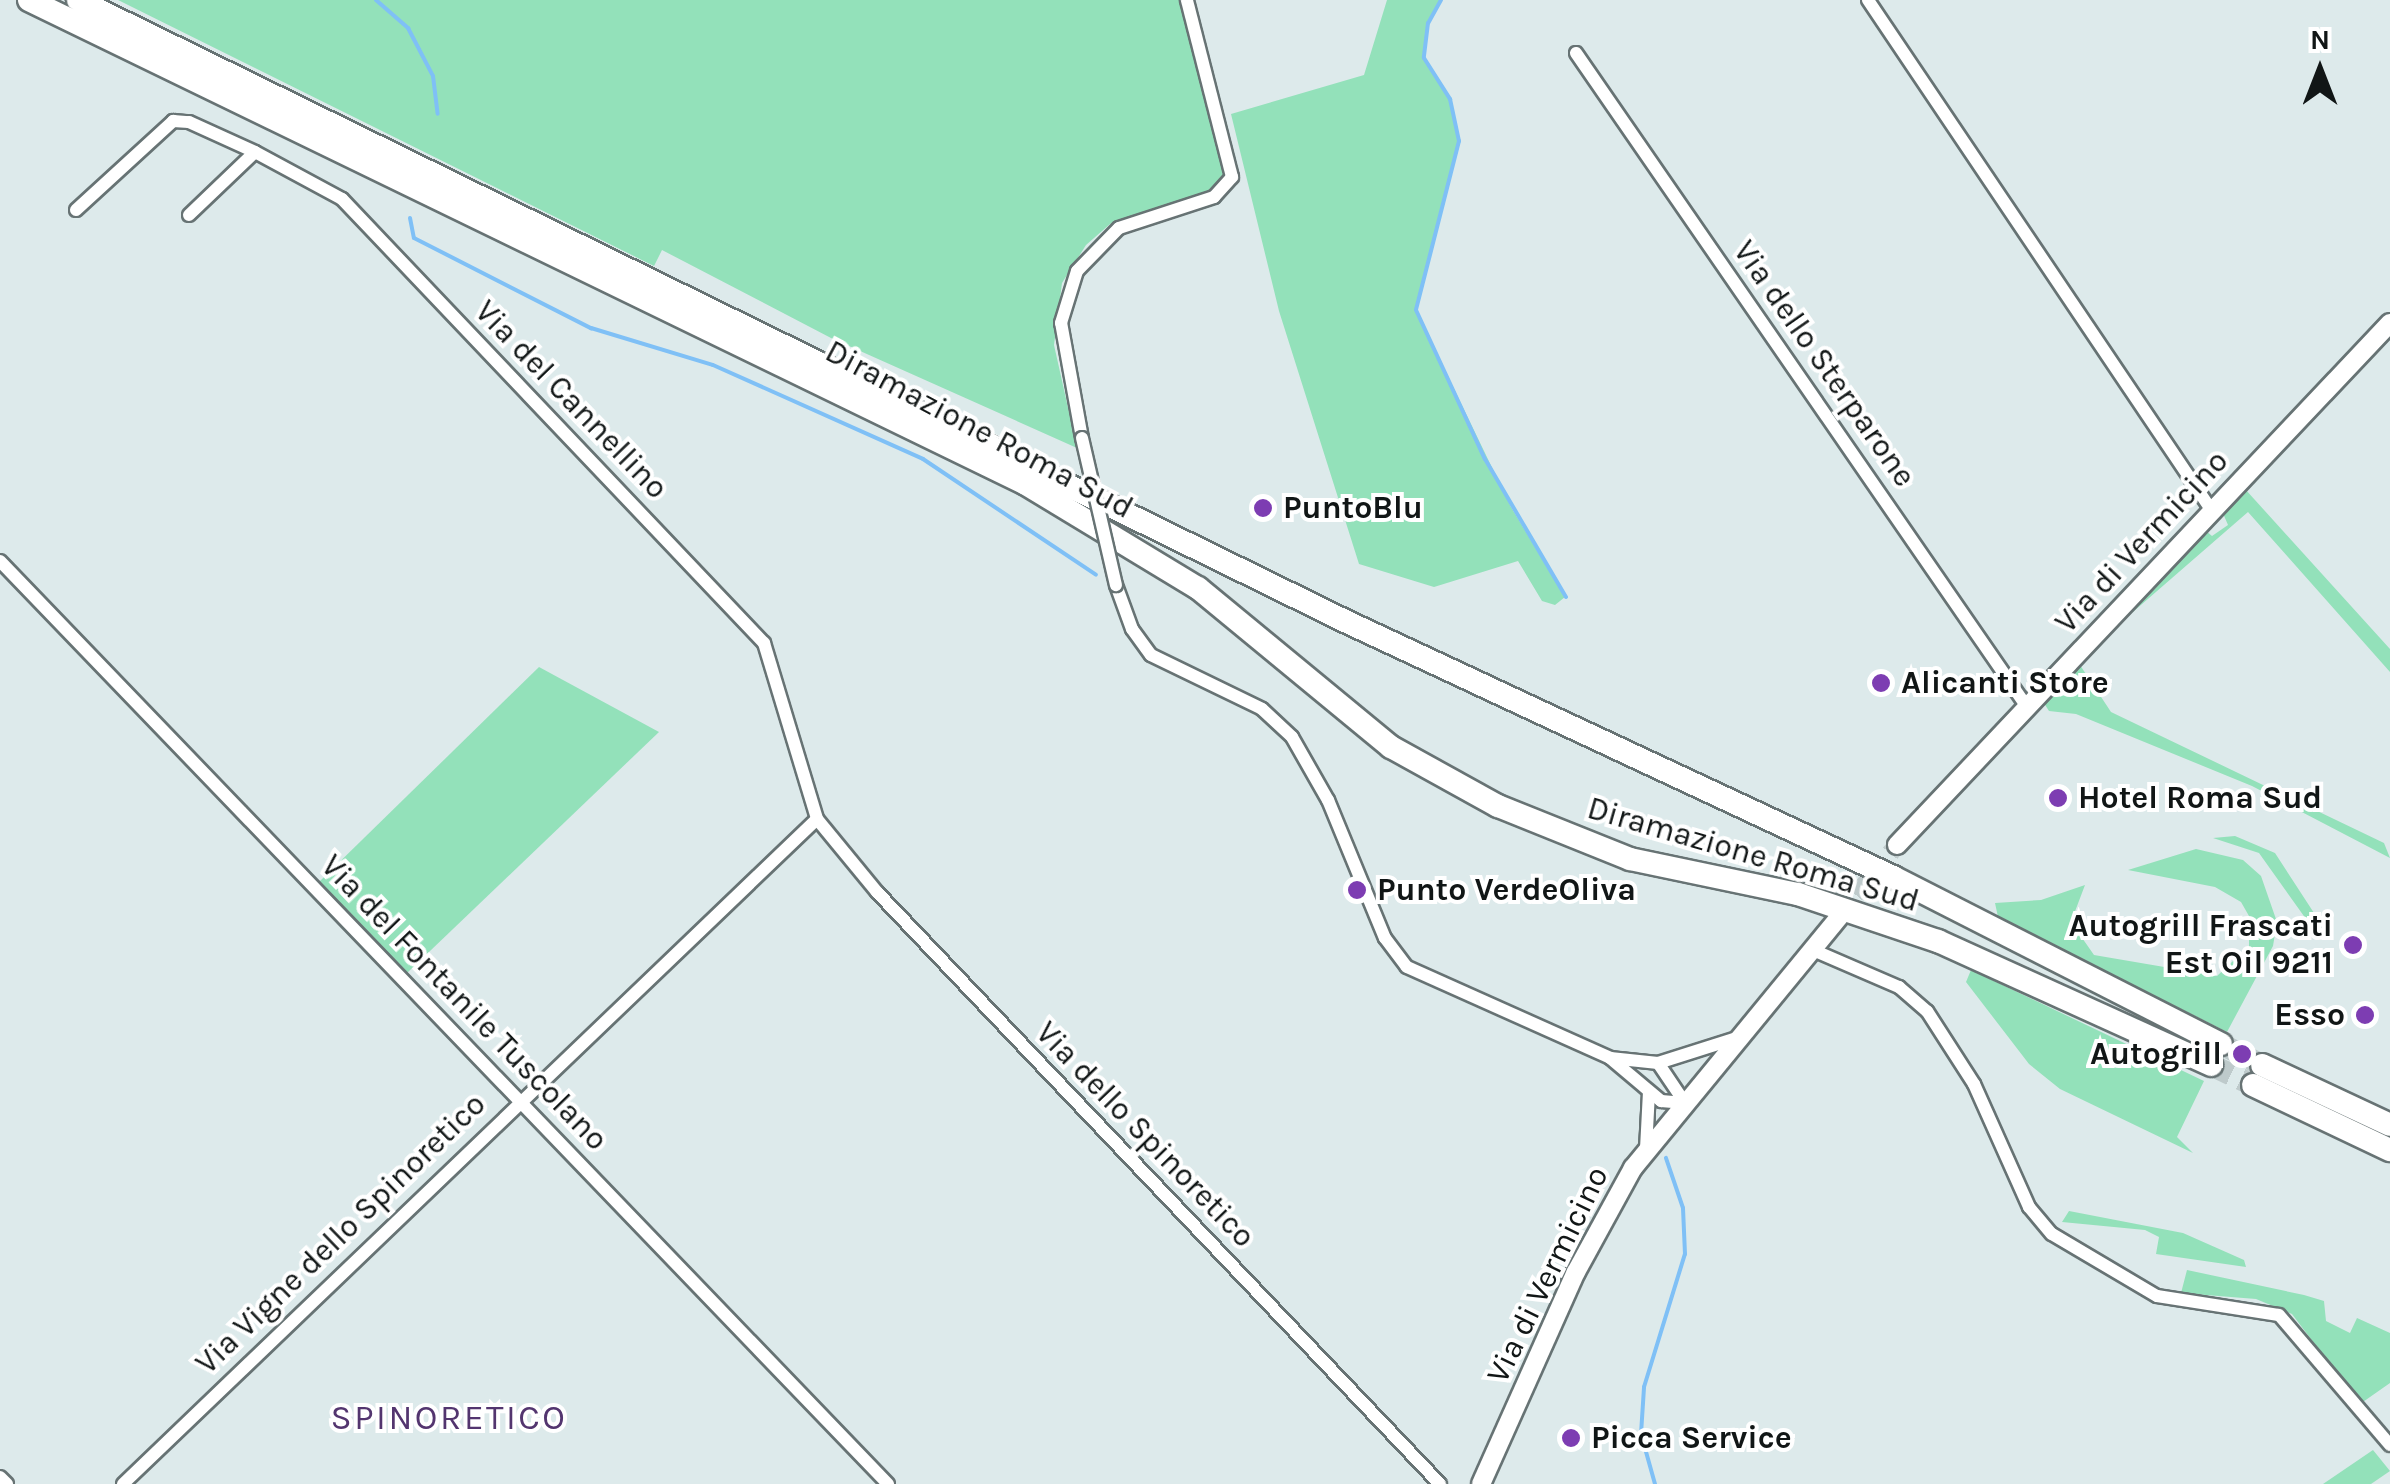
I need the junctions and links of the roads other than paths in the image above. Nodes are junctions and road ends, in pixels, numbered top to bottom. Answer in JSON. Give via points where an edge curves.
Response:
{"nodes":[{"id":1,"x":29,"y":0,"type":"edge"},
{"id":2,"x":78,"y":0,"type":"edge"},
{"id":3,"x":89,"y":0,"type":"edge"},
{"id":4,"x":1188,"y":0,"type":"edge"},
{"id":5,"x":1868,"y":0,"type":"edge"},
{"id":6,"x":160,"y":40,"type":"junction"},
{"id":7,"x":1576,"y":54,"type":"dead end"},
{"id":8,"x":255,"y":152,"type":"junction"},
{"id":9,"x":76,"y":210,"type":"dead end"},
{"id":10,"x":189,"y":214,"type":"dead end"},
{"id":11,"x":2390,"y":323,"type":"edge"},
{"id":12,"x":2212,"y":511,"type":"junction"},
{"id":13,"x":0,"y":560,"type":"edge"},
{"id":14,"x":2027,"y":706,"type":"junction"},
{"id":15,"x":816,"y":820,"type":"junction"},
{"id":16,"x":1897,"y":845,"type":"tunnel mouth"},
{"id":17,"x":1839,"y":917,"type":"tunnel mouth"},
{"id":18,"x":1813,"y":950,"type":"junction"},
{"id":19,"x":1743,"y":1036,"type":"junction"},
{"id":20,"x":1610,"y":1058,"type":"junction"},
{"id":21,"x":1658,"y":1063,"type":"junction"},
{"id":22,"x":1649,"y":1092,"type":"junction"},
{"id":23,"x":519,"y":1100,"type":"junction"},
{"id":24,"x":1686,"y":1103,"type":"junction"},
{"id":25,"x":2390,"y":1126,"type":"edge"},
{"id":26,"x":1646,"y":1149,"type":"junction"},
{"id":27,"x":2390,"y":1150,"type":"edge"},
{"id":28,"x":2390,"y":1446,"type":"edge"},
{"id":29,"x":0,"y":1477,"type":"edge"},
{"id":30,"x":7,"y":1484,"type":"edge"},
{"id":31,"x":123,"y":1484,"type":"edge"},
{"id":32,"x":888,"y":1484,"type":"edge"},
{"id":33,"x":1440,"y":1484,"type":"edge"},
{"id":34,"x":1482,"y":1484,"type":"edge"}],
"edges":[{"from":1,"to":6,"type":"highway","name":"Diramazione Roma Sud","via":[[1026,484],[1198,588],[1391,747],[1520,816],[1630,860],[1785,891],[1918,934],[2216,1054],[1893,876],[1330,613]]},
{"from":2,"to":6,"type":"highway","name":"Diramazione Roma Sud"},
{"from":3,"to":6,"type":"highway"},
{"from":4,"to":20,"type":"street","bridge":true,"via":[[1232,177],[1218,194],[1120,228],[1076,271],[1061,323],[1082,438],[1132,630],[1151,655],[1262,709],[1292,737],[1318,779],[1380,928],[1401,962],[1434,984]]},
{"from":5,"to":12,"type":"street"},
{"from":7,"to":14,"type":"street","name":"Via dello Sterparone"},
{"from":8,"to":9,"type":"street","name":"Via del Cannellino","via":[[174,121]]},
{"from":8,"to":10,"type":"street"},
{"from":8,"to":15,"type":"street","name":"Via del Cannellino","via":[[342,199],[764,643]]},
{"from":11,"to":12,"type":"main road","name":"Via di Vermicino"},
{"from":12,"to":14,"type":"main road","name":"Via di Vermicino"},
{"from":13,"to":23,"type":"street","name":"Via del Fontanile Tuscolano"},
{"from":14,"to":16,"type":"main road","name":"Via di Vermicino"},
{"from":15,"to":23,"type":"street","name":"Via Vigne dello Spinoretico"},
{"from":15,"to":33,"type":"street","name":"Via dello Spinoretico","via":[[911,931]]},
{"from":17,"to":18,"type":"main road","name":"Via di Vermicino"},
{"from":18,"to":19,"type":"main road","name":"Via di Vermicino"},
{"from":18,"to":28,"type":"street","via":[[1900,987],[1928,1011],[1978,1092],[2029,1207],[2052,1234],[2153,1294],[2279,1316]]},
{"from":19,"to":21,"type":"street"},
{"from":19,"to":24,"type":"main road","name":"Via di Vermicino"},
{"from":20,"to":21,"type":"street"},
{"from":20,"to":22,"type":"street"},
{"from":21,"to":24,"type":"street"},
{"from":22,"to":24,"type":"street","via":[[1667,1103]]},
{"from":22,"to":26,"type":"street"},
{"from":23,"to":31,"type":"street","name":"Via Vigne dello Spinoretico"},
{"from":23,"to":32,"type":"street","name":"Via del Fontanile Tuscolano"},
{"from":24,"to":26,"type":"main road","name":"Via di Vermicino"},
{"from":25,"to":27,"type":"highway","via":[[2258,1075]]},
{"from":26,"to":34,"type":"main road","name":"Via di Vermicino","via":[[1576,1272]]},
{"from":29,"to":30,"type":"street"}]}
